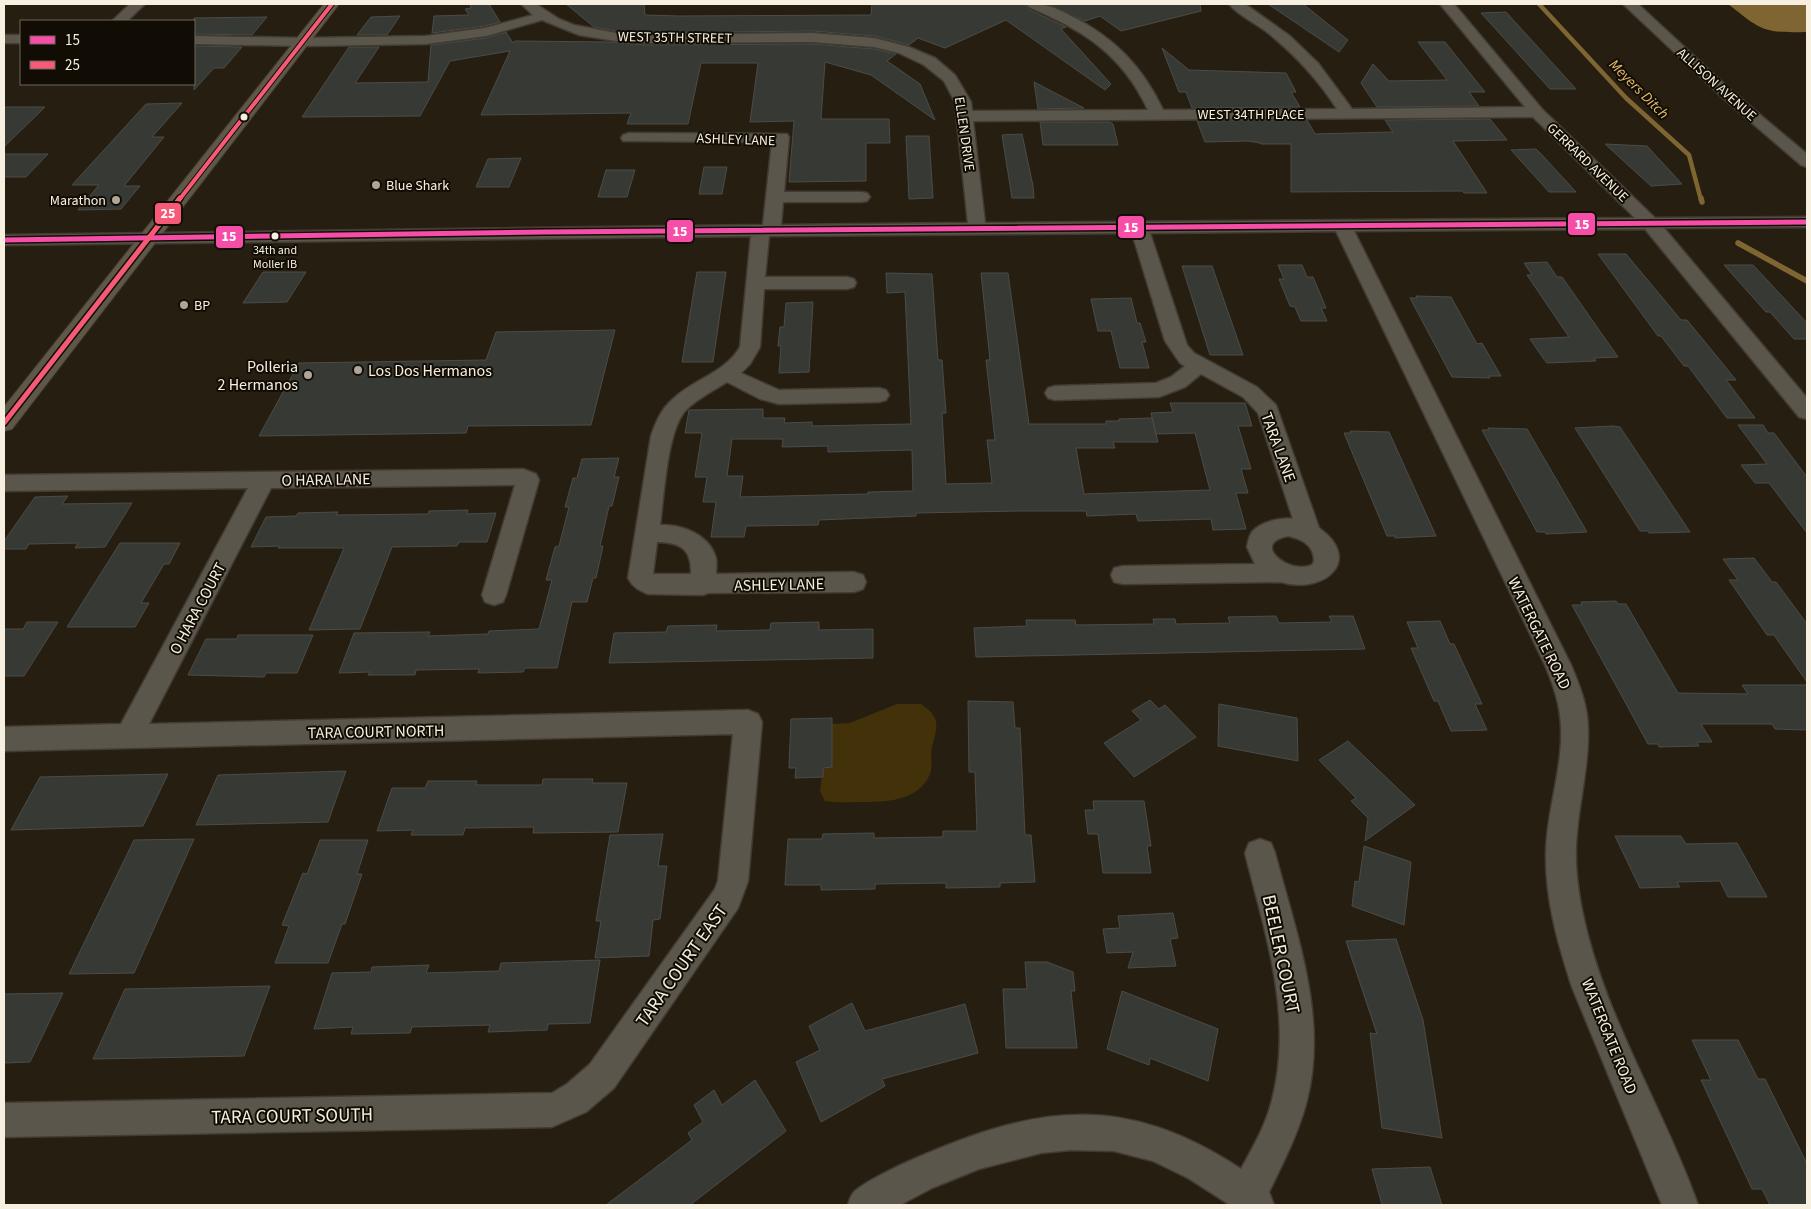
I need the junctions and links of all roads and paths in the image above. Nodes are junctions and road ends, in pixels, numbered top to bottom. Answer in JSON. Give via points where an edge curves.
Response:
{"nodes":[{"id":1,"x":138,"y":4,"type":"edge"},
{"id":2,"x":332,"y":4,"type":"edge"},
{"id":3,"x":528,"y":4,"type":"edge"},
{"id":4,"x":1034,"y":4,"type":"edge"},
{"id":5,"x":1236,"y":4,"type":"edge"},
{"id":6,"x":1447,"y":4,"type":"edge"},
{"id":7,"x":1630,"y":4,"type":"edge"},
{"id":8,"x":543,"y":16,"type":"junction"},
{"id":9,"x":120,"y":20,"type":"edge"},
{"id":10,"x":4,"y":39,"type":"edge"},
{"id":11,"x":20,"y":39,"type":"edge"},
{"id":12,"x":195,"y":40,"type":"edge"},
{"id":13,"x":303,"y":42,"type":"junction"},
{"id":14,"x":921,"y":58,"type":"joint"},
{"id":15,"x":1537,"y":112,"type":"junction"},
{"id":16,"x":1348,"y":114,"type":"junction"},
{"id":17,"x":1158,"y":115,"type":"junction"},
{"id":18,"x":966,"y":116,"type":"junction"},
{"id":19,"x":630,"y":138,"type":"dead end"},
{"id":20,"x":1807,"y":162,"type":"edge"},
{"id":21,"x":774,"y":197,"type":"junction"},
{"id":22,"x":861,"y":197,"type":"dead end"},
{"id":23,"x":1807,"y":222,"type":"edge"},
{"id":24,"x":1650,"y":223,"type":"junction"},
{"id":25,"x":1342,"y":226,"type":"junction"},
{"id":26,"x":1139,"y":227,"type":"junction"},
{"id":27,"x":977,"y":229,"type":"junction"},
{"id":28,"x":766,"y":231,"type":"junction"},
{"id":29,"x":149,"y":238,"type":"junction"},
{"id":30,"x":4,"y":240,"type":"edge"},
{"id":31,"x":847,"y":282,"type":"dead end"},
{"id":32,"x":756,"y":284,"type":"junction"},
{"id":33,"x":1199,"y":365,"type":"junction"},
{"id":34,"x":725,"y":373,"type":"junction"},
{"id":35,"x":1055,"y":393,"type":"dead end"},
{"id":36,"x":879,"y":395,"type":"dead end"},
{"id":37,"x":1807,"y":412,"type":"edge"},
{"id":38,"x":4,"y":423,"type":"edge"},
{"id":39,"x":264,"y":480,"type":"junction"},
{"id":40,"x":4,"y":483,"type":"edge"},
{"id":41,"x":1309,"y":533,"type":"junction"},
{"id":42,"x":646,"y":534,"type":"junction"},
{"id":43,"x":1281,"y":573,"type":"junction"},
{"id":44,"x":1123,"y":575,"type":"dead end"},
{"id":45,"x":854,"y":582,"type":"dead end"},
{"id":46,"x":703,"y":585,"type":"junction"},
{"id":47,"x":494,"y":595,"type":"dead end"},
{"id":48,"x":748,"y":722,"type":"joint"},
{"id":49,"x":129,"y":736,"type":"junction"},
{"id":50,"x":4,"y":739,"type":"edge"},
{"id":51,"x":1260,"y":853,"type":"dead end"},
{"id":52,"x":578,"y":1098,"type":"joint"},
{"id":53,"x":4,"y":1120,"type":"edge"},
{"id":54,"x":1252,"y":1201,"type":"edge"},
{"id":55,"x":866,"y":1205,"type":"edge"},
{"id":56,"x":1680,"y":1205,"type":"edge"}],
"edges":[{"from":1,"to":9,"type":"street"},
{"from":2,"to":13,"type":"main road"},
{"from":3,"to":8,"type":"street","name":"WEST 35TH STREET"},
{"from":4,"to":17,"type":"street","via":[[1080,26],[1112,48],[1142,80]]},
{"from":5,"to":16,"type":"street","via":[[1304,55],[1326,80]]},
{"from":6,"to":15,"type":"street","name":"GERRARD AVENUE"},
{"from":7,"to":20,"type":"street","name":"ALLISON AVENUE","via":[[1728,95]]},
{"from":8,"to":13,"type":"street","via":[[493,31],[446,38]]},
{"from":8,"to":14,"type":"street","name":"WEST 35TH STREET","via":[[572,28],[623,37],[836,38],[884,45]]},
{"from":10,"to":11,"type":"street"},
{"from":12,"to":13,"type":"street"},
{"from":13,"to":29,"type":"main road"},
{"from":14,"to":18,"type":"street","name":"ELLEN DRIVE","via":[[942,70],[956,86],[964,102]]},
{"from":15,"to":16,"type":"street","name":"WEST 34TH PLACE"},
{"from":15,"to":24,"type":"street","name":"GERRARD AVENUE"},
{"from":16,"to":17,"type":"street","name":"WEST 34TH PLACE"},
{"from":17,"to":18,"type":"street","name":"WEST 34TH PLACE"},
{"from":18,"to":27,"type":"street","name":"ELLEN DRIVE"},
{"from":19,"to":21,"type":"street","name":"ASHLEY LANE","via":[[781,137]]},
{"from":21,"to":22,"type":"street"},
{"from":21,"to":28,"type":"street","name":"ASHLEY LANE"},
{"from":23,"to":24,"type":"street"},
{"from":24,"to":25,"type":"street"},
{"from":24,"to":37,"type":"street","name":"GERRARD AVENUE"},
{"from":25,"to":26,"type":"street"},
{"from":25,"to":56,"type":"street","name":"WATERGATE ROAD","via":[[1569,691],[1576,734],[1562,833],[1568,911],[1578,956],[1592,995]]},
{"from":26,"to":27,"type":"street"},
{"from":26,"to":33,"type":"street","name":"TARA LANE","via":[[1175,341],[1187,358]]},
{"from":27,"to":28,"type":"street"},
{"from":28,"to":29,"type":"street"},
{"from":28,"to":32,"type":"street","name":"ASHLEY LANE"},
{"from":29,"to":30,"type":"street"},
{"from":29,"to":38,"type":"main road"},
{"from":31,"to":32,"type":"street"},
{"from":32,"to":34,"type":"street","name":"ASHLEY LANE","via":[[750,346],[742,359]]},
{"from":33,"to":35,"type":"street","via":[[1178,382],[1159,390]]},
{"from":33,"to":41,"type":"street","name":"TARA LANE","via":[[1245,388],[1268,410]]},
{"from":34,"to":36,"type":"street","via":[[779,397]]},
{"from":34,"to":42,"type":"street","name":"ASHLEY LANE","via":[[687,397],[667,421]]},
{"from":39,"to":40,"type":"street","name":"O HARA LANE"},
{"from":39,"to":47,"type":"street","name":"O HARA LANE","via":[[526,478]]},
{"from":39,"to":49,"type":"street","name":"O HARA COURT"},
{"from":41,"to":43,"type":"street","via":[[1318,539],[1327,555],[1323,570],[1304,577]]},
{"from":41,"to":43,"type":"street","via":[[1288,527],[1262,536],[1259,551],[1263,559]]},
{"from":42,"to":46,"type":"street","via":[[674,533],[693,543],[704,558]]},
{"from":42,"to":46,"type":"street","name":"ASHLEY LANE","via":[[640,578],[648,584]]},
{"from":43,"to":44,"type":"street"},
{"from":45,"to":46,"type":"street","name":"ASHLEY LANE"},
{"from":48,"to":49,"type":"street","name":"TARA COURT NORTH"},
{"from":48,"to":52,"type":"street","name":"TARA COURT EAST","via":[[733,881],[727,898],[602,1076]]},
{"from":49,"to":50,"type":"street","name":"TARA COURT NORTH"},
{"from":51,"to":54,"type":"street","name":"BEELER COURT","via":[[1296,1004],[1297,1051],[1294,1083],[1286,1114]]},
{"from":52,"to":53,"type":"street","name":"TARA COURT SOUTH","via":[[552,1110]]},
{"from":54,"to":55,"type":"street","via":[[1232,1184],[1185,1156],[1136,1138],[1070,1131],[973,1153],[930,1169]]}]}
